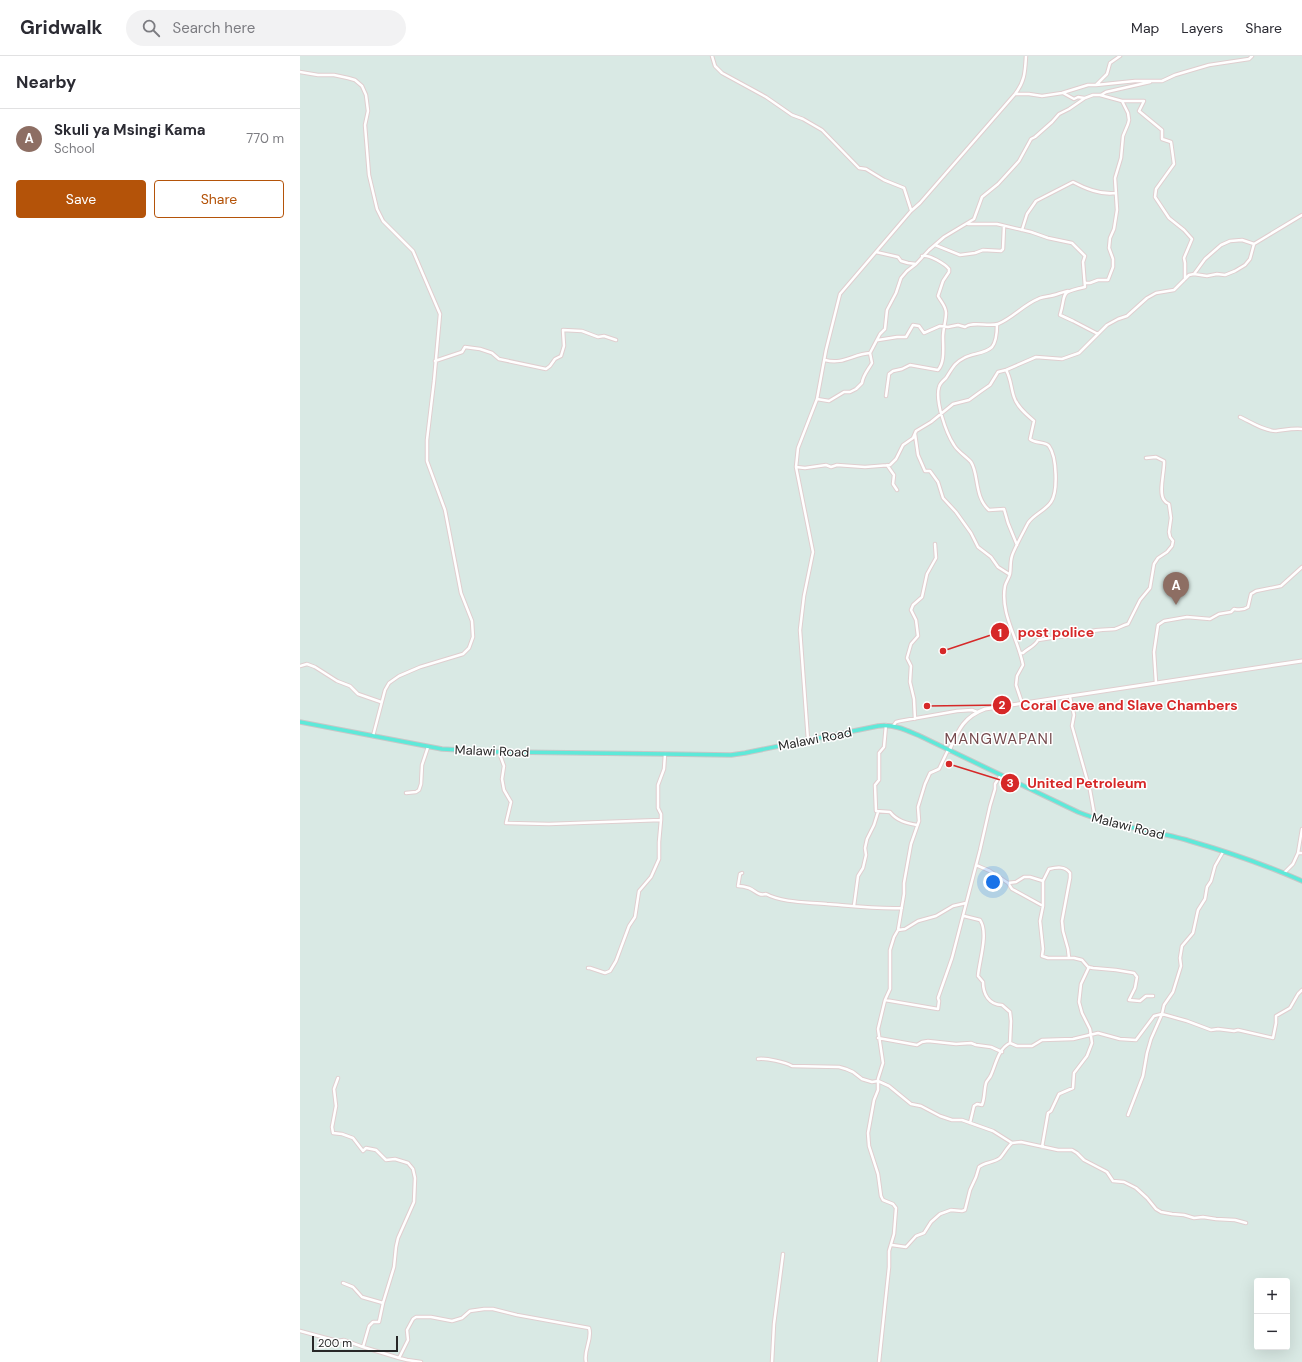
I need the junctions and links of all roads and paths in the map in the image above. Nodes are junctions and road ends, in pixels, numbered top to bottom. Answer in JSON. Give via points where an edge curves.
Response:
{"nodes":[{"id":1,"x":712,"y":56,"type":"edge"},
{"id":2,"x":1021,"y":56,"type":"edge"},
{"id":3,"x":1120,"y":56,"type":"edge"},
{"id":4,"x":1252,"y":56,"type":"edge"},
{"id":5,"x":1026,"y":58,"type":"edge"},
{"id":6,"x":300,"y":72,"type":"edge"},
{"id":7,"x":1153,"y":82,"type":"junction"},
{"id":8,"x":1096,"y":85,"type":"junction"},
{"id":9,"x":1062,"y":93,"type":"junction"},
{"id":10,"x":1015,"y":94,"type":"junction"},
{"id":11,"x":1100,"y":95,"type":"junction"},
{"id":12,"x":1085,"y":98,"type":"junction"},
{"id":13,"x":1074,"y":99,"type":"junction"},
{"id":14,"x":1122,"y":101,"type":"junction"},
{"id":15,"x":1072,"y":108,"type":"junction"},
{"id":16,"x":1116,"y":193,"type":"junction"},
{"id":17,"x":911,"y":211,"type":"junction"},
{"id":18,"x":1302,"y":214,"type":"edge"},
{"id":19,"x":966,"y":224,"type":"junction"},
{"id":20,"x":1004,"y":226,"type":"junction"},
{"id":21,"x":1022,"y":230,"type":"junction"},
{"id":22,"x":1254,"y":244,"type":"junction"},
{"id":23,"x":934,"y":245,"type":"junction"},
{"id":24,"x":876,"y":252,"type":"junction"},
{"id":25,"x":922,"y":257,"type":"junction"},
{"id":26,"x":916,"y":264,"type":"junction"},
{"id":27,"x":1194,"y":274,"type":"junction"},
{"id":28,"x":1185,"y":280,"type":"junction"},
{"id":29,"x":1086,"y":283,"type":"junction"},
{"id":30,"x":1068,"y":290,"type":"junction"},
{"id":31,"x":997,"y":324,"type":"junction"},
{"id":32,"x":945,"y":327,"type":"junction"},
{"id":33,"x":1098,"y":334,"type":"junction"},
{"id":34,"x":616,"y":340,"type":"dead end"},
{"id":35,"x":878,"y":340,"type":"junction"},
{"id":36,"x":870,"y":354,"type":"junction"},
{"id":37,"x":825,"y":360,"type":"junction"},
{"id":38,"x":436,"y":361,"type":"junction"},
{"id":39,"x":1006,"y":370,"type":"junction"},
{"id":40,"x":886,"y":396,"type":"dead end"},
{"id":41,"x":817,"y":399,"type":"junction"},
{"id":42,"x":941,"y":414,"type":"junction"},
{"id":43,"x":1240,"y":417,"type":"dead end"},
{"id":44,"x":1302,"y":429,"type":"edge"},
{"id":45,"x":915,"y":434,"type":"junction"},
{"id":46,"x":1146,"y":458,"type":"dead end"},
{"id":47,"x":887,"y":465,"type":"junction"},
{"id":48,"x":796,"y":467,"type":"junction"},
{"id":49,"x":897,"y":490,"type":"dead end"},
{"id":50,"x":935,"y":544,"type":"dead end"},
{"id":51,"x":1017,"y":546,"type":"junction"},
{"id":52,"x":1302,"y":567,"type":"edge"},
{"id":53,"x":1010,"y":574,"type":"junction"},
{"id":54,"x":1020,"y":653,"type":"junction"},
{"id":55,"x":1302,"y":661,"type":"edge"},
{"id":56,"x":300,"y":666,"type":"edge"},
{"id":57,"x":1156,"y":683,"type":"junction"},
{"id":58,"x":1070,"y":697,"type":"junction"},
{"id":59,"x":382,"y":702,"type":"junction"},
{"id":60,"x":1022,"y":702,"type":"junction"},
{"id":61,"x":977,"y":712,"type":"junction"},
{"id":62,"x":915,"y":719,"type":"junction"},
{"id":63,"x":300,"y":722,"type":"edge"},
{"id":64,"x":886,"y":725,"type":"junction"},
{"id":65,"x":893,"y":726,"type":"junction"},
{"id":66,"x":373,"y":736,"type":"junction"},
{"id":67,"x":808,"y":740,"type":"junction"},
{"id":68,"x":428,"y":747,"type":"junction"},
{"id":69,"x":948,"y":750,"type":"junction"},
{"id":70,"x":499,"y":752,"type":"junction"},
{"id":71,"x":665,"y":754,"type":"junction"},
{"id":72,"x":1000,"y":775,"type":"junction"},
{"id":73,"x":406,"y":793,"type":"dead end"},
{"id":74,"x":878,"y":812,"type":"junction"},
{"id":75,"x":1095,"y":819,"type":"junction"},
{"id":76,"x":662,"y":820,"type":"junction"},
{"id":77,"x":917,"y":825,"type":"junction"},
{"id":78,"x":1302,"y":829,"type":"edge"},
{"id":79,"x":1223,"y":852,"type":"junction"},
{"id":80,"x":1302,"y":852,"type":"edge"},
{"id":81,"x":1298,"y":853,"type":"junction"},
{"id":82,"x":976,"y":865,"type":"junction"},
{"id":83,"x":742,"y":873,"type":"dead end"},
{"id":84,"x":1284,"y":873,"type":"junction"},
{"id":85,"x":1042,"y":881,"type":"junction"},
{"id":86,"x":1302,"y":881,"type":"edge"},
{"id":87,"x":1008,"y":883,"type":"junction"},
{"id":88,"x":966,"y":902,"type":"junction"},
{"id":89,"x":854,"y":906,"type":"junction"},
{"id":90,"x":1043,"y":906,"type":"junction"},
{"id":91,"x":902,"y":908,"type":"junction"},
{"id":92,"x":964,"y":916,"type":"junction"},
{"id":93,"x":898,"y":930,"type":"junction"},
{"id":94,"x":1069,"y":958,"type":"junction"},
{"id":95,"x":1089,"y":967,"type":"junction"},
{"id":96,"x":588,"y":968,"type":"dead end"},
{"id":97,"x":1302,"y":990,"type":"edge"},
{"id":98,"x":1153,"y":996,"type":"dead end"},
{"id":99,"x":885,"y":1000,"type":"junction"},
{"id":100,"x":1162,"y":1014,"type":"junction"},
{"id":101,"x":1092,"y":1033,"type":"junction"},
{"id":102,"x":878,"y":1038,"type":"junction"},
{"id":103,"x":1010,"y":1043,"type":"junction"},
{"id":104,"x":1002,"y":1052,"type":"junction"},
{"id":105,"x":758,"y":1059,"type":"dead end"},
{"id":106,"x":338,"y":1078,"type":"dead end"},
{"id":107,"x":878,"y":1081,"type":"junction"},
{"id":108,"x":1128,"y":1115,"type":"dead end"},
{"id":109,"x":970,"y":1122,"type":"junction"},
{"id":110,"x":1012,"y":1143,"type":"junction"},
{"id":111,"x":1042,"y":1147,"type":"junction"},
{"id":112,"x":1246,"y":1223,"type":"dead end"},
{"id":113,"x":892,"y":1245,"type":"junction"},
{"id":114,"x":783,"y":1254,"type":"dead end"},
{"id":115,"x":343,"y":1283,"type":"dead end"},
{"id":116,"x":383,"y":1302,"type":"junction"},
{"id":117,"x":300,"y":1331,"type":"edge"},
{"id":118,"x":363,"y":1347,"type":"junction"},
{"id":119,"x":400,"y":1358,"type":"junction"},
{"id":120,"x":421,"y":1362,"type":"edge"},
{"id":121,"x":586,"y":1362,"type":"edge"},
{"id":122,"x":772,"y":1362,"type":"edge"},
{"id":123,"x":879,"y":1362,"type":"edge"}],
"edges":[{"from":1,"to":17,"type":"street","via":[[715,66],[722,73],[822,130],[859,168],[904,188]]},
{"from":2,"to":5,"type":"street"},
{"from":3,"to":8,"type":"street","via":[[1110,63],[1107,74]]},
{"from":4,"to":7,"type":"street","via":[[1249,59],[1209,65]]},
{"from":5,"to":10,"type":"street","via":[[1023,82]]},
{"from":6,"to":38,"type":"street","via":[[334,75],[355,80],[362,86],[368,111],[365,126],[369,175],[377,209],[383,220],[413,251],[440,314]]},
{"from":7,"to":8,"type":"street"},
{"from":7,"to":11,"type":"street"},
{"from":8,"to":9,"type":"street"},
{"from":9,"to":10,"type":"street","via":[[1042,96]]},
{"from":9,"to":13,"type":"street"},
{"from":10,"to":17,"type":"street"},
{"from":11,"to":12,"type":"street"},
{"from":11,"to":14,"type":"street"},
{"from":12,"to":13,"type":"street"},
{"from":12,"to":15,"type":"street"},
{"from":13,"to":15,"type":"street"},
{"from":14,"to":16,"type":"street","via":[[1129,120],[1123,136],[1121,158],[1115,178]]},
{"from":14,"to":28,"type":"street","via":[[1144,101],[1140,112],[1162,130],[1162,139],[1171,142],[1174,164],[1156,189],[1155,197],[1169,218],[1192,239],[1184,258]]},
{"from":15,"to":19,"type":"street","via":[[1059,114],[1031,139],[1019,161],[982,197],[976,215]]},
{"from":16,"to":21,"type":"street","via":[[1086,190],[1073,182],[1066,184],[1036,201],[1027,214]]},
{"from":16,"to":29,"type":"street","via":[[1118,210],[1109,248],[1113,267],[1108,280]]},
{"from":17,"to":24,"type":"street"},
{"from":18,"to":22,"type":"street"},
{"from":19,"to":20,"type":"street"},
{"from":19,"to":23,"type":"street"},
{"from":20,"to":21,"type":"street"},
{"from":20,"to":23,"type":"street","via":[[1001,251],[983,250],[960,255]]},
{"from":21,"to":29,"type":"street","via":[[1072,243],[1085,256],[1083,262]]},
{"from":22,"to":27,"type":"street","via":[[1242,240],[1221,245],[1205,259]]},
{"from":22,"to":27,"type":"street","via":[[1250,259],[1235,271],[1207,276]]},
{"from":23,"to":25,"type":"street"},
{"from":24,"to":26,"type":"street"},
{"from":24,"to":37,"type":"street","via":[[840,294]]},
{"from":25,"to":26,"type":"street"},
{"from":25,"to":32,"type":"street","via":[[929,256],[949,269],[938,296],[945,306]]},
{"from":26,"to":35,"type":"street","via":[[901,278]]},
{"from":27,"to":28,"type":"street"},
{"from":28,"to":33,"type":"street","via":[[1174,290],[1156,293],[1147,298],[1127,316],[1118,319]]},
{"from":29,"to":30,"type":"street","via":[[1085,287]]},
{"from":30,"to":31,"type":"street","via":[[1038,298],[1020,312]]},
{"from":30,"to":33,"type":"street","via":[[1063,296],[1060,315]]},
{"from":31,"to":32,"type":"street"},
{"from":31,"to":42,"type":"street","via":[[996,339],[992,346],[978,354],[963,358],[940,383],[938,393]]},
{"from":32,"to":35,"type":"street","via":[[940,326],[924,333],[919,326],[913,325],[906,337]]},
{"from":32,"to":40,"type":"street","via":[[943,357],[939,370],[910,365],[893,371],[889,374]]},
{"from":33,"to":39,"type":"street","via":[[1079,353],[1055,360],[1036,357]]},
{"from":34,"to":38,"type":"street","via":[[582,331],[563,330],[564,346],[561,356],[546,369],[517,364],[499,359],[492,353],[480,349],[465,347],[462,352]]},
{"from":35,"to":36,"type":"street"},
{"from":36,"to":37,"type":"street","via":[[842,361]]},
{"from":36,"to":41,"type":"street","via":[[872,363],[867,368],[862,384],[829,401]]},
{"from":37,"to":41,"type":"street"},
{"from":38,"to":59,"type":"street","via":[[427,462],[445,510],[460,590],[472,621],[473,637],[463,654],[420,667],[389,683]]},
{"from":39,"to":42,"type":"street","via":[[998,372],[990,385],[969,400],[954,404]]},
{"from":39,"to":51,"type":"street","via":[[1014,397],[1027,416],[1034,421],[1030,439],[1050,447],[1056,474],[1056,487],[1051,502],[1028,523]]},
{"from":41,"to":48,"type":"street","via":[[798,448]]},
{"from":42,"to":45,"type":"street"},
{"from":42,"to":51,"type":"street","via":[[952,444],[972,464],[978,491],[984,504],[989,510],[1004,509]]},
{"from":43,"to":44,"type":"street","via":[[1275,431]]},
{"from":45,"to":47,"type":"street","via":[[902,445],[896,460]]},
{"from":45,"to":53,"type":"street","via":[[918,455],[925,471],[930,471],[938,482],[943,498],[956,512],[978,547],[991,557],[998,567]]},
{"from":46,"to":54,"type":"street","via":[[1156,457],[1164,461],[1162,491],[1168,504],[1169,535],[1173,543],[1171,549],[1154,564],[1150,588],[1140,600],[1128,624],[1116,629],[1097,630],[1083,635],[1038,640],[1034,646]]},
{"from":47,"to":48,"type":"street"},
{"from":47,"to":49,"type":"street","via":[[894,475],[893,484]]},
{"from":48,"to":67,"type":"street","via":[[813,552],[800,630]]},
{"from":50,"to":62,"type":"street","via":[[936,558],[927,574],[922,597],[911,610],[916,620],[918,636],[911,644],[907,658],[911,666],[910,682]]},
{"from":51,"to":53,"type":"street","via":[[1012,554]]},
{"from":52,"to":57,"type":"street","via":[[1282,586],[1266,588],[1251,594],[1248,608],[1234,609],[1210,619],[1187,617],[1164,621],[1158,625],[1154,652]]},
{"from":53,"to":54,"type":"street","via":[[1005,585],[1005,612]]},
{"from":54,"to":60,"type":"street","via":[[1023,665],[1017,676],[1016,685]]},
{"from":55,"to":57,"type":"street"},
{"from":56,"to":59,"type":"street","via":[[307,664],[315,667],[350,686],[358,694]]},
{"from":57,"to":58,"type":"street"},
{"from":58,"to":60,"type":"street"},
{"from":58,"to":75,"type":"street","via":[[1074,715],[1072,726],[1090,790]]},
{"from":59,"to":66,"type":"street"},
{"from":60,"to":61,"type":"street"},
{"from":61,"to":62,"type":"street","via":[[972,710]]},
{"from":61,"to":69,"type":"street","via":[[964,722]]},
{"from":62,"to":65,"type":"street","via":[[896,722]]},
{"from":63,"to":66,"type":"main road","name":"Malawi Road"},
{"from":64,"to":65,"type":"main road","name":"Malawi Road"},
{"from":64,"to":67,"type":"main road","name":"Malawi Road"},
{"from":64,"to":74,"type":"street","via":[[884,747],[879,753],[879,780],[875,785]]},
{"from":65,"to":69,"type":"main road","name":"Malawi Road"},
{"from":66,"to":68,"type":"main road","name":"Malawi Road"},
{"from":67,"to":71,"type":"main road","name":"Malawi Road","via":[[736,754]]},
{"from":68,"to":70,"type":"main road","name":"Malawi Road"},
{"from":68,"to":73,"type":"street","via":[[422,765],[419,790]]},
{"from":69,"to":72,"type":"main road","name":"Malawi Road"},
{"from":69,"to":77,"type":"street","via":[[939,769],[930,773],[925,784],[918,807]]},
{"from":70,"to":71,"type":"main road","name":"Malawi Road"},
{"from":70,"to":76,"type":"street","via":[[504,766],[504,790],[511,802],[506,823]]},
{"from":71,"to":76,"type":"street","via":[[664,769],[658,785],[658,808]]},
{"from":72,"to":75,"type":"main road","name":"Malawi Road"},
{"from":72,"to":82,"type":"street","via":[[995,784]]},
{"from":74,"to":77,"type":"street","via":[[890,812],[901,821]]},
{"from":74,"to":89,"type":"street","via":[[867,839],[866,855],[858,876]]},
{"from":75,"to":79,"type":"main road","name":"Malawi Road","via":[[1186,840]]},
{"from":76,"to":96,"type":"street","via":[[660,859],[652,877],[639,891],[635,917],[616,961],[608,973]]},
{"from":77,"to":91,"type":"street","via":[[911,844]]},
{"from":78,"to":81,"type":"street"},
{"from":79,"to":84,"type":"main road","name":"Malawi Road"},
{"from":79,"to":100,"type":"street","via":[[1215,866],[1205,899],[1198,910],[1193,933],[1182,946],[1181,966],[1173,992],[1164,1005]]},
{"from":80,"to":81,"type":"street"},
{"from":81,"to":84,"type":"street","via":[[1293,864]]},
{"from":82,"to":87,"type":"street"},
{"from":82,"to":88,"type":"street"},
{"from":83,"to":89,"type":"street","via":[[738,886],[750,888],[763,895],[794,902]]},
{"from":84,"to":86,"type":"main road","name":"Malawi Road"},
{"from":85,"to":87,"type":"street","via":[[1024,877]]},
{"from":85,"to":90,"type":"street"},
{"from":85,"to":94,"type":"street","via":[[1049,869],[1065,868],[1070,873],[1062,921]]},
{"from":87,"to":90,"type":"street","via":[[1012,889]]},
{"from":88,"to":92,"type":"street"},
{"from":88,"to":93,"type":"street","via":[[918,921],[905,930]]},
{"from":89,"to":91,"type":"street"},
{"from":90,"to":94,"type":"street","via":[[1040,921],[1042,956]]},
{"from":91,"to":93,"type":"street"},
{"from":92,"to":99,"type":"street","via":[[938,998],[938,1009]]},
{"from":92,"to":103,"type":"street","via":[[980,920],[983,924],[985,932],[978,976],[983,982],[988,1000],[995,1005],[1002,1004],[1010,1012]]},
{"from":93,"to":99,"type":"street","via":[[891,944],[890,989]]},
{"from":94,"to":95,"type":"street","via":[[1082,960]]},
{"from":95,"to":98,"type":"street","via":[[1135,974],[1137,982],[1129,1000],[1140,1001],[1146,996]]},
{"from":95,"to":101,"type":"street","via":[[1081,984],[1079,1002]]},
{"from":97,"to":100,"type":"street","via":[[1290,1008],[1276,1016],[1273,1038],[1238,1030],[1211,1030]]},
{"from":99,"to":102,"type":"street"},
{"from":100,"to":101,"type":"street","via":[[1154,1016],[1136,1040]]},
{"from":100,"to":108,"type":"street","via":[[1151,1039],[1143,1076]]},
{"from":101,"to":103,"type":"street","via":[[1073,1039],[1042,1040],[1032,1046],[1017,1046]]},
{"from":101,"to":111,"type":"street","via":[[1092,1047],[1074,1073],[1073,1088],[1059,1094],[1048,1113]]},
{"from":102,"to":104,"type":"street","via":[[917,1045],[928,1041],[971,1043],[992,1047]]},
{"from":102,"to":107,"type":"street","via":[[883,1063]]},
{"from":103,"to":104,"type":"street"},
{"from":104,"to":109,"type":"street","via":[[986,1084],[982,1105],[974,1106]]},
{"from":105,"to":107,"type":"street","via":[[788,1063],[792,1066],[839,1067],[853,1072],[862,1080]]},
{"from":106,"to":116,"type":"street","via":[[334,1088],[336,1106],[333,1133],[353,1138],[363,1151],[366,1148],[376,1150],[386,1160],[405,1161],[413,1170],[415,1178],[414,1202],[398,1238],[394,1268]]},
{"from":107,"to":109,"type":"street","via":[[893,1088],[911,1104],[940,1116]]},
{"from":107,"to":113,"type":"street","via":[[868,1133],[869,1146],[879,1179],[881,1196],[896,1208]]},
{"from":109,"to":110,"type":"street","via":[[993,1131]]},
{"from":110,"to":111,"type":"street","via":[[1022,1142]]},
{"from":110,"to":113,"type":"street","via":[[1001,1157],[979,1167],[965,1210],[951,1210],[940,1214],[924,1233],[916,1236],[906,1247]]},
{"from":111,"to":112,"type":"street","via":[[1072,1150],[1084,1160],[1107,1172],[1113,1180],[1136,1188],[1160,1212]]},
{"from":113,"to":123,"type":"street","via":[[889,1251]]},
{"from":114,"to":122,"type":"street"},
{"from":115,"to":116,"type":"street","via":[[353,1287],[362,1297]]},
{"from":116,"to":118,"type":"street","via":[[379,1322],[373,1322],[369,1326]]},
{"from":117,"to":118,"type":"street","via":[[337,1341],[344,1340]]},
{"from":118,"to":119,"type":"street"},
{"from":119,"to":120,"type":"street"},
{"from":119,"to":121,"type":"street","via":[[408,1340],[407,1330],[416,1317],[457,1320],[470,1311],[484,1309],[589,1328]]}]}
